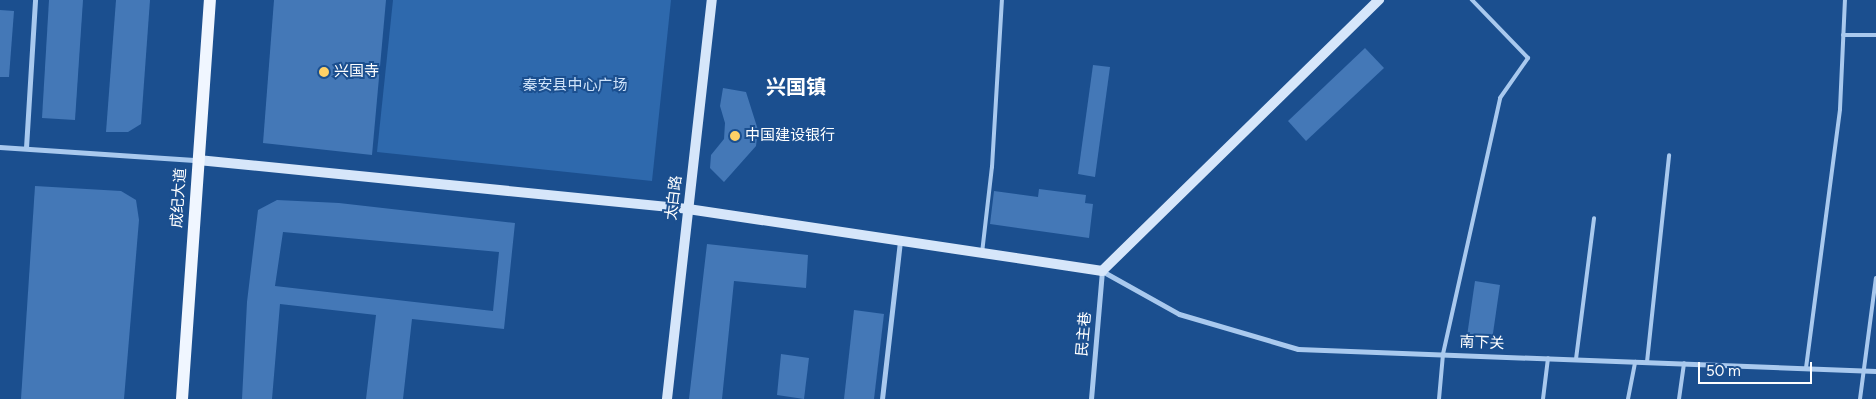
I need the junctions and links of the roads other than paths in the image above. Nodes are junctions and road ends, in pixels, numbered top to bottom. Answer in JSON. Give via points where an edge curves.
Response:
{"nodes":[{"id":1,"x":35,"y":0,"type":"edge"},
{"id":2,"x":210,"y":0,"type":"edge"},
{"id":3,"x":712,"y":0,"type":"edge"},
{"id":4,"x":1002,"y":0,"type":"edge"},
{"id":5,"x":1379,"y":0,"type":"edge"},
{"id":6,"x":1472,"y":0,"type":"edge"},
{"id":7,"x":1844,"y":0,"type":"edge"},
{"id":8,"x":1843,"y":34,"type":"junction"},
{"id":9,"x":1876,"y":35,"type":"edge"},
{"id":10,"x":0,"y":147,"type":"edge"},
{"id":11,"x":26,"y":148,"type":"junction"},
{"id":12,"x":1669,"y":155,"type":"dead end"},
{"id":13,"x":198,"y":160,"type":"junction"},
{"id":14,"x":688,"y":209,"type":"junction"},
{"id":15,"x":1594,"y":218,"type":"dead end"},
{"id":16,"x":900,"y":241,"type":"junction"},
{"id":17,"x":982,"y":253,"type":"junction"},
{"id":18,"x":1102,"y":271,"type":"junction"},
{"id":19,"x":1876,"y":278,"type":"edge"},
{"id":20,"x":1443,"y":354,"type":"junction"},
{"id":21,"x":1548,"y":358,"type":"junction"},
{"id":22,"x":1576,"y":359,"type":"junction"},
{"id":23,"x":1635,"y":362,"type":"junction"},
{"id":24,"x":1648,"y":362,"type":"junction"},
{"id":25,"x":1684,"y":363,"type":"junction"},
{"id":26,"x":1806,"y":368,"type":"junction"},
{"id":27,"x":1863,"y":370,"type":"junction"},
{"id":28,"x":1876,"y":371,"type":"edge"},
{"id":29,"x":182,"y":399,"type":"edge"},
{"id":30,"x":667,"y":399,"type":"edge"},
{"id":31,"x":882,"y":399,"type":"edge"},
{"id":32,"x":1091,"y":399,"type":"edge"},
{"id":33,"x":1439,"y":399,"type":"edge"},
{"id":34,"x":1542,"y":399,"type":"edge"},
{"id":35,"x":1628,"y":399,"type":"edge"},
{"id":36,"x":1679,"y":399,"type":"edge"},
{"id":37,"x":1860,"y":399,"type":"edge"}],
"edges":[{"from":1,"to":11,"type":"street"},
{"from":2,"to":13,"type":"main road","name":"成纪大道"},
{"from":3,"to":14,"type":"main road","name":"太白路"},
{"from":4,"to":17,"type":"lane","via":[[992,167]]},
{"from":5,"to":18,"type":"main road"},
{"from":6,"to":20,"type":"lane","via":[[1528,58],[1500,98]]},
{"from":7,"to":8,"type":"lane"},
{"from":8,"to":9,"type":"lane"},
{"from":8,"to":26,"type":"lane","via":[[1840,109]]},
{"from":10,"to":11,"type":"street"},
{"from":11,"to":13,"type":"street"},
{"from":12,"to":24,"type":"lane"},
{"from":13,"to":14,"type":"main road"},
{"from":13,"to":29,"type":"main road","name":"成纪大道"},
{"from":14,"to":16,"type":"main road"},
{"from":14,"to":30,"type":"main road","name":"太白路"},
{"from":15,"to":22,"type":"lane"},
{"from":16,"to":17,"type":"main road"},
{"from":16,"to":31,"type":"street"},
{"from":17,"to":18,"type":"main road"},
{"from":18,"to":20,"type":"street","name":"南下关","via":[[1178,314],[1298,349]]},
{"from":18,"to":32,"type":"street","name":"民主巷"},
{"from":19,"to":27,"type":"lane"},
{"from":20,"to":21,"type":"street","name":"南下关"},
{"from":20,"to":33,"type":"lane"},
{"from":21,"to":22,"type":"street","name":"南下关"},
{"from":21,"to":34,"type":"lane"},
{"from":22,"to":23,"type":"street","name":"南下关"},
{"from":23,"to":24,"type":"street","name":"南下关"},
{"from":23,"to":35,"type":"lane"},
{"from":24,"to":25,"type":"street","name":"南下关"},
{"from":25,"to":26,"type":"street","name":"南下关"},
{"from":25,"to":36,"type":"lane"},
{"from":26,"to":27,"type":"street","name":"南下关"},
{"from":27,"to":28,"type":"street","name":"南下关"},
{"from":27,"to":37,"type":"lane"}]}
